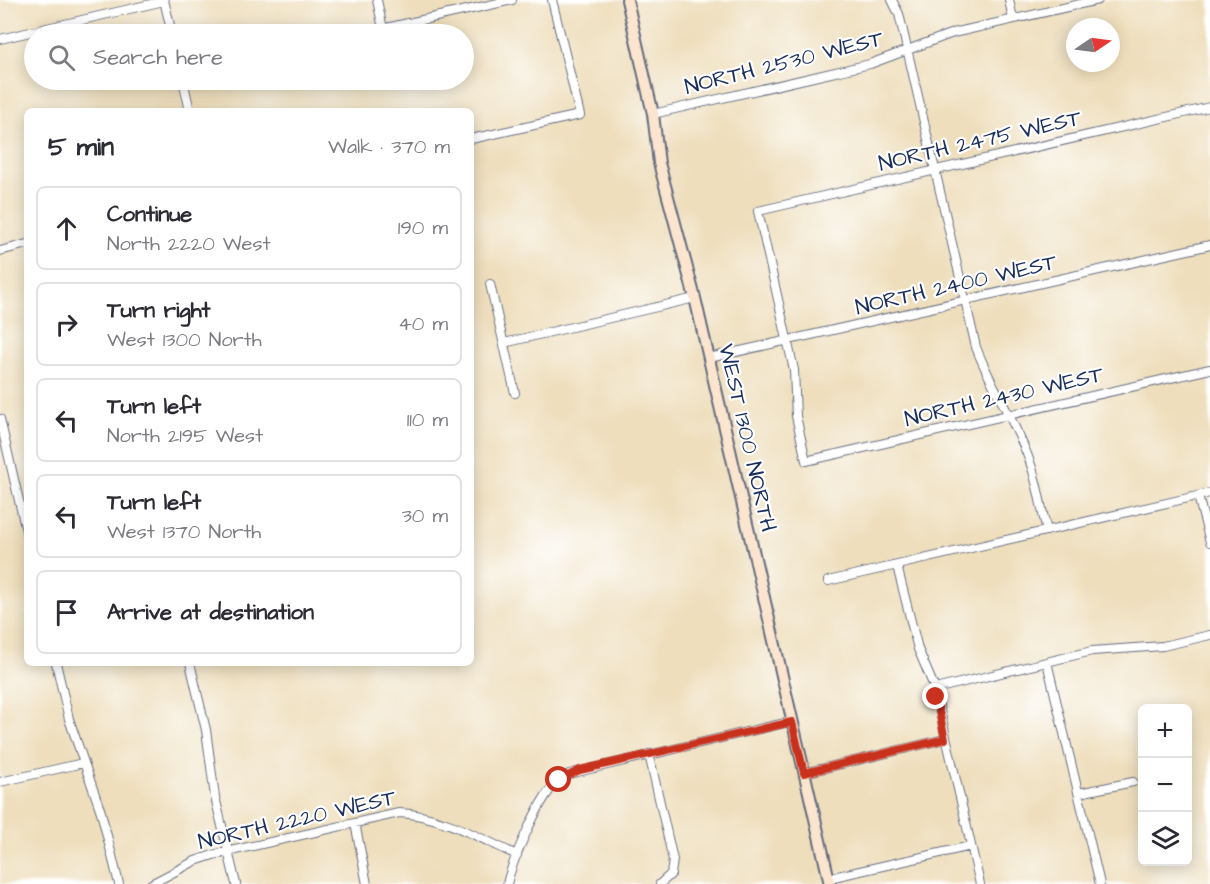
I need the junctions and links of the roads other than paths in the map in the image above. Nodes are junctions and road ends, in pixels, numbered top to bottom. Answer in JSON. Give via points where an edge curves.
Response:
{"nodes":[{"id":1,"x":377,"y":0,"type":"edge"},
{"id":2,"x":512,"y":0,"type":"edge"},
{"id":3,"x":552,"y":0,"type":"edge"},
{"id":4,"x":627,"y":0,"type":"edge"},
{"id":5,"x":892,"y":0,"type":"edge"},
{"id":6,"x":1009,"y":0,"type":"edge"},
{"id":7,"x":1098,"y":0,"type":"edge"},
{"id":8,"x":164,"y":1,"type":"edge"},
{"id":9,"x":1013,"y":20,"type":"junction"},
{"id":10,"x":65,"y":24,"type":"edge"},
{"id":11,"x":170,"y":24,"type":"edge"},
{"id":12,"x":382,"y":24,"type":"edge"},
{"id":13,"x":405,"y":24,"type":"edge"},
{"id":14,"x":24,"y":33,"type":"edge"},
{"id":15,"x":0,"y":39,"type":"edge"},
{"id":16,"x":907,"y":49,"type":"junction"},
{"id":17,"x":185,"y":90,"type":"edge"},
{"id":18,"x":1210,"y":107,"type":"edge"},
{"id":19,"x":189,"y":108,"type":"edge"},
{"id":20,"x":653,"y":114,"type":"junction"},
{"id":21,"x":474,"y":138,"type":"edge"},
{"id":22,"x":935,"y":170,"type":"junction"},
{"id":23,"x":24,"y":245,"type":"edge"},
{"id":24,"x":1210,"y":245,"type":"edge"},
{"id":25,"x":0,"y":251,"type":"edge"},
{"id":26,"x":490,"y":284,"type":"dead end"},
{"id":27,"x":695,"y":298,"type":"junction"},
{"id":28,"x":966,"y":301,"type":"junction"},
{"id":29,"x":787,"y":341,"type":"junction"},
{"id":30,"x":504,"y":343,"type":"junction"},
{"id":31,"x":709,"y":358,"type":"junction"},
{"id":32,"x":1210,"y":369,"type":"edge"},
{"id":33,"x":515,"y":393,"type":"dead end"},
{"id":34,"x":1009,"y":415,"type":"junction"},
{"id":35,"x":0,"y":419,"type":"edge"},
{"id":36,"x":1210,"y":493,"type":"edge"},
{"id":37,"x":1198,"y":496,"type":"junction"},
{"id":38,"x":24,"y":522,"type":"edge"},
{"id":39,"x":1047,"y":531,"type":"junction"},
{"id":40,"x":1210,"y":542,"type":"edge"},
{"id":41,"x":897,"y":566,"type":"junction"},
{"id":42,"x":828,"y":581,"type":"dead end"},
{"id":43,"x":1210,"y":635,"type":"edge"},
{"id":44,"x":1047,"y":662,"type":"junction"},
{"id":45,"x":57,"y":666,"type":"edge"},
{"id":46,"x":191,"y":666,"type":"edge"},
{"id":47,"x":935,"y":689,"type":"junction"},
{"id":48,"x":792,"y":722,"type":"junction"},
{"id":49,"x":945,"y":739,"type":"junction"},
{"id":50,"x":649,"y":754,"type":"junction"},
{"id":51,"x":83,"y":763,"type":"junction"},
{"id":52,"x":804,"y":773,"type":"junction"},
{"id":53,"x":0,"y":782,"type":"edge"},
{"id":54,"x":1133,"y":782,"type":"dead end"},
{"id":55,"x":1078,"y":793,"type":"junction"},
{"id":56,"x":355,"y":823,"type":"junction"},
{"id":57,"x":970,"y":846,"type":"junction"},
{"id":58,"x":228,"y":852,"type":"junction"},
{"id":59,"x":517,"y":855,"type":"junction"},
{"id":60,"x":830,"y":881,"type":"edge"},
{"id":61,"x":662,"y":883,"type":"edge"},
{"id":62,"x":119,"y":884,"type":"edge"},
{"id":63,"x":152,"y":884,"type":"edge"},
{"id":64,"x":236,"y":884,"type":"edge"},
{"id":65,"x":367,"y":884,"type":"edge"},
{"id":66,"x":507,"y":884,"type":"edge"},
{"id":67,"x":980,"y":884,"type":"edge"},
{"id":68,"x":1100,"y":884,"type":"edge"}],
"edges":[{"from":1,"to":12,"type":"street"},
{"from":2,"to":13,"type":"street"},
{"from":3,"to":21,"type":"street","via":[[580,115]]},
{"from":4,"to":20,"type":"street","name":"WEST 1300 NORTH"},
{"from":5,"to":16,"type":"street"},
{"from":6,"to":9,"type":"street"},
{"from":7,"to":9,"type":"street","name":"NORTH 2530 WEST"},
{"from":8,"to":10,"type":"street"},
{"from":8,"to":11,"type":"street"},
{"from":9,"to":16,"type":"street","name":"NORTH 2530 WEST","via":[[952,33]]},
{"from":14,"to":15,"type":"street"},
{"from":16,"to":20,"type":"street","name":"NORTH 2530 WEST","via":[[870,64]]},
{"from":16,"to":22,"type":"street"},
{"from":17,"to":19,"type":"street"},
{"from":18,"to":22,"type":"street","name":"NORTH 2475 WEST"},
{"from":20,"to":27,"type":"street","name":"WEST 1300 NORTH","via":[[659,163]]},
{"from":22,"to":28,"type":"street"},
{"from":22,"to":29,"type":"street","name":"NORTH 2475 WEST","via":[[758,211]]},
{"from":23,"to":25,"type":"street"},
{"from":24,"to":28,"type":"street","name":"NORTH 2400 WEST"},
{"from":26,"to":30,"type":"street"},
{"from":27,"to":30,"type":"street"},
{"from":27,"to":31,"type":"street","name":"WEST 1300 NORTH"},
{"from":28,"to":29,"type":"street","name":"NORTH 2400 WEST"},
{"from":28,"to":34,"type":"street","via":[[976,347]]},
{"from":29,"to":31,"type":"street","name":"NORTH 2400 WEST"},
{"from":29,"to":34,"type":"street","name":"NORTH 2430 WEST","via":[[806,461]]},
{"from":30,"to":33,"type":"street"},
{"from":31,"to":48,"type":"street","name":"WEST 1300 NORTH"},
{"from":32,"to":34,"type":"street","name":"NORTH 2430 WEST"},
{"from":34,"to":39,"type":"street","via":[[1030,463]]},
{"from":35,"to":38,"type":"street"},
{"from":36,"to":37,"type":"street"},
{"from":37,"to":39,"type":"street"},
{"from":37,"to":40,"type":"street"},
{"from":39,"to":41,"type":"street"},
{"from":41,"to":42,"type":"street"},
{"from":41,"to":47,"type":"street","via":[[918,649]]},
{"from":43,"to":44,"type":"street","via":[[1163,646],[1092,651]]},
{"from":44,"to":47,"type":"street"},
{"from":44,"to":55,"type":"street"},
{"from":45,"to":51,"type":"street"},
{"from":46,"to":58,"type":"street"},
{"from":47,"to":49,"type":"street"},
{"from":48,"to":50,"type":"street"},
{"from":48,"to":52,"type":"street","name":"WEST 1300 NORTH"},
{"from":49,"to":52,"type":"street"},
{"from":49,"to":57,"type":"street"},
{"from":50,"to":59,"type":"street","via":[[580,770],[559,780],[544,799]]},
{"from":50,"to":61,"type":"street","via":[[674,860],[671,874]]},
{"from":51,"to":53,"type":"street"},
{"from":51,"to":62,"type":"street","via":[[104,820]]},
{"from":52,"to":60,"type":"street","name":"WEST 1300 NORTH"},
{"from":54,"to":55,"type":"street"},
{"from":55,"to":68,"type":"street"},
{"from":56,"to":58,"type":"street","name":"NORTH 2220 WEST"},
{"from":56,"to":59,"type":"street","name":"NORTH 2220 WEST","via":[[399,813],[419,814]]},
{"from":56,"to":65,"type":"street"},
{"from":57,"to":60,"type":"street"},
{"from":57,"to":67,"type":"street"},
{"from":58,"to":63,"type":"street","name":"NORTH 2220 WEST","via":[[195,861]]},
{"from":58,"to":64,"type":"street"},
{"from":59,"to":66,"type":"street"}]}
